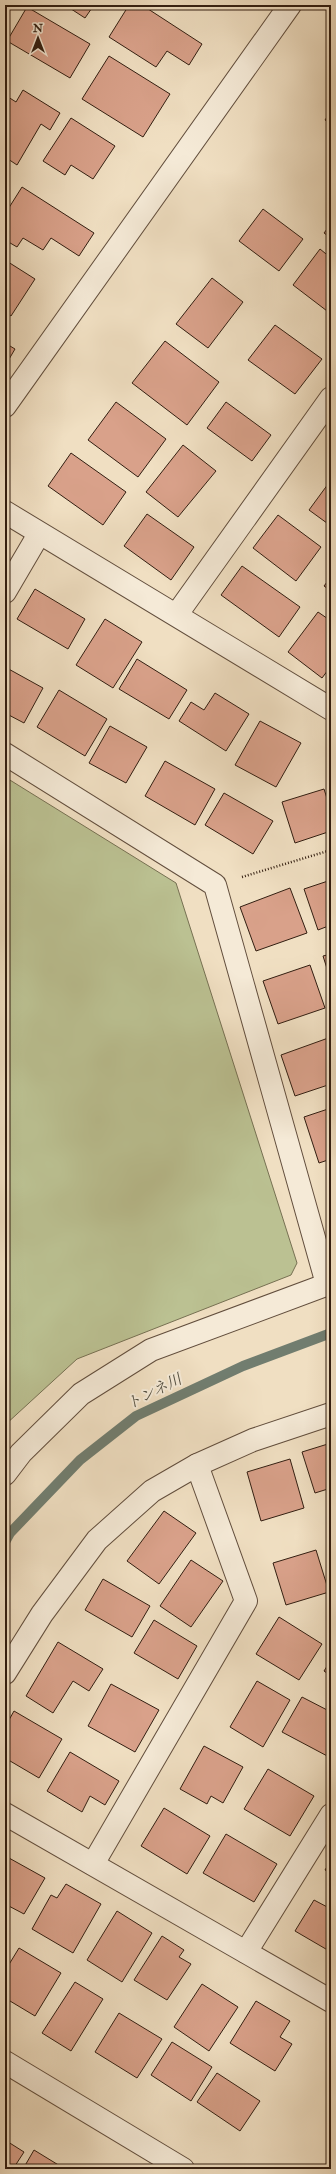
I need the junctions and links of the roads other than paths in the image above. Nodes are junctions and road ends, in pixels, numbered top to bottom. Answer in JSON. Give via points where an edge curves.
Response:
{"nodes":[{"id":1,"x":290,"y":5,"type":"edge"},
{"id":2,"x":331,"y":398,"type":"edge"},
{"id":3,"x":5,"y":406,"type":"edge"},
{"id":4,"x":5,"y":512,"type":"edge"},
{"id":5,"x":39,"y":534,"type":"junction"},
{"id":6,"x":5,"y":592,"type":"edge"},
{"id":7,"x":177,"y":614,"type":"junction"},
{"id":8,"x":331,"y":709,"type":"edge"},
{"id":9,"x":5,"y":754,"type":"edge"},
{"id":10,"x":329,"y":1283,"type":"edge"},
{"id":11,"x":331,"y":1414,"type":"edge"},
{"id":12,"x":197,"y":1465,"type":"junction"},
{"id":13,"x":5,"y":1474,"type":"edge"},
{"id":14,"x":5,"y":1673,"type":"edge"},
{"id":15,"x":5,"y":1814,"type":"edge"},
{"id":16,"x":331,"y":1815,"type":"edge"},
{"id":17,"x":93,"y":1864,"type":"junction"},
{"id":18,"x":246,"y":1952,"type":"junction"},
{"id":19,"x":331,"y":2001,"type":"edge"},
{"id":20,"x":5,"y":2062,"type":"edge"},
{"id":21,"x":183,"y":2169,"type":"edge"}],
"edges":[{"from":1,"to":3,"type":"street"},
{"from":2,"to":7,"type":"street"},
{"from":4,"to":5,"type":"street"},
{"from":5,"to":6,"type":"street"},
{"from":5,"to":7,"type":"street"},
{"from":7,"to":8,"type":"street"},
{"from":9,"to":10,"type":"street","via":[[215,885]]},
{"from":10,"to":13,"type":"street","via":[[151,1350],[81,1394],[21,1453]]},
{"from":11,"to":12,"type":"street","via":[[253,1440]]},
{"from":12,"to":14,"type":"street","via":[[152,1491],[97,1540],[42,1614]]},
{"from":12,"to":17,"type":"street","via":[[246,1601]]},
{"from":15,"to":17,"type":"street"},
{"from":16,"to":18,"type":"street"},
{"from":17,"to":18,"type":"street"},
{"from":18,"to":19,"type":"street"},
{"from":20,"to":21,"type":"street"}]}
